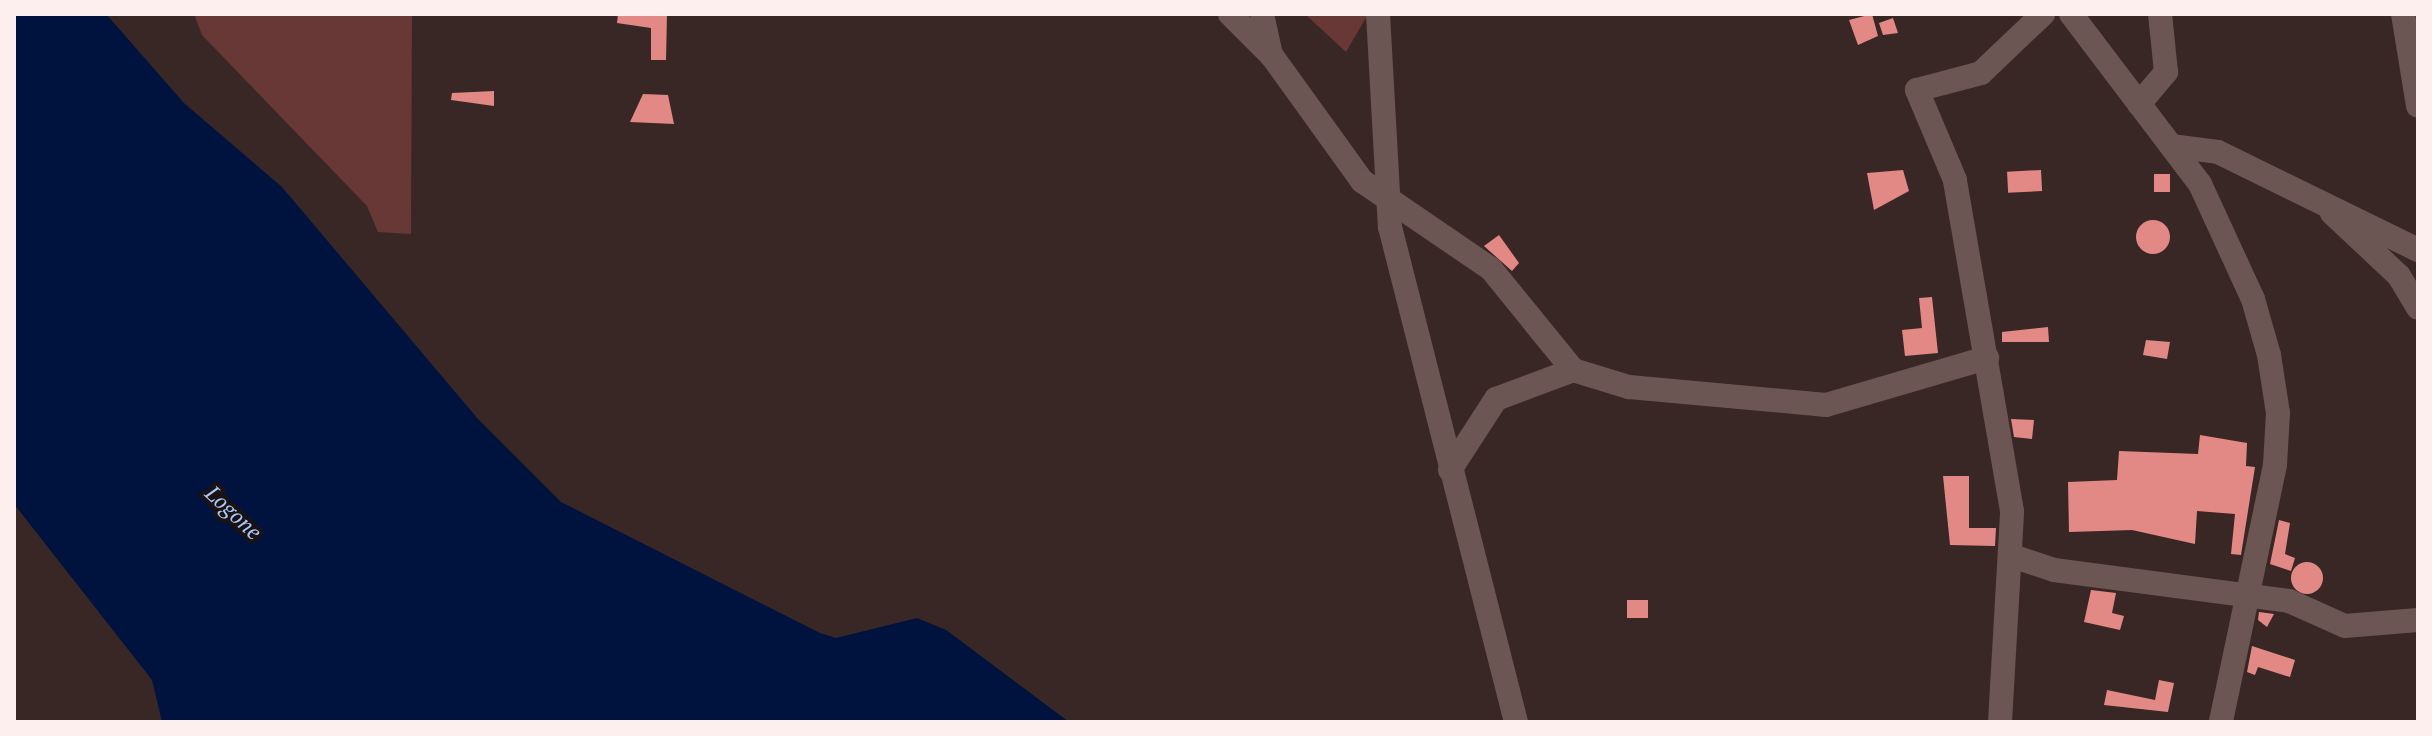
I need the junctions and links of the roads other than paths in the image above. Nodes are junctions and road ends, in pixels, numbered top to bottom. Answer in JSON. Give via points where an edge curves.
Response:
{"nodes":[{"id":1,"x":1230,"y":14,"type":"edge"},
{"id":2,"x":1262,"y":14,"type":"edge"},
{"id":3,"x":1378,"y":14,"type":"edge"},
{"id":4,"x":2043,"y":14,"type":"edge"},
{"id":5,"x":2071,"y":14,"type":"edge"},
{"id":6,"x":2160,"y":14,"type":"edge"},
{"id":7,"x":2403,"y":14,"type":"edge"},
{"id":8,"x":1272,"y":56,"type":"junction"},
{"id":9,"x":2139,"y":104,"type":"junction"},
{"id":10,"x":2418,"y":106,"type":"edge"},
{"id":11,"x":2171,"y":146,"type":"junction"},
{"id":12,"x":2323,"y":202,"type":"junction"},
{"id":13,"x":1388,"y":203,"type":"junction"},
{"id":14,"x":2418,"y":250,"type":"edge"},
{"id":15,"x":2418,"y":308,"type":"edge"},
{"id":16,"x":1987,"y":358,"type":"junction"},
{"id":17,"x":1573,"y":370,"type":"junction"},
{"id":18,"x":1450,"y":470,"type":"junction"},
{"id":19,"x":2012,"y":556,"type":"junction"},
{"id":20,"x":2244,"y":598,"type":"junction"},
{"id":21,"x":2418,"y":620,"type":"edge"},
{"id":22,"x":1516,"y":722,"type":"edge"},
{"id":23,"x":2000,"y":722,"type":"edge"},
{"id":24,"x":2221,"y":722,"type":"edge"}],
"edges":[{"from":1,"to":8,"type":"street"},
{"from":2,"to":8,"type":"street"},
{"from":3,"to":13,"type":"street"},
{"from":4,"to":16,"type":"street","via":[[1981,73],[1917,90],[1955,180]]},
{"from":5,"to":9,"type":"street"},
{"from":6,"to":9,"type":"street","via":[[2166,72]]},
{"from":7,"to":10,"type":"street"},
{"from":8,"to":13,"type":"street","via":[[1351,169]]},
{"from":9,"to":11,"type":"street"},
{"from":11,"to":12,"type":"street","via":[[2218,152]]},
{"from":11,"to":20,"type":"street","via":[[2200,184],[2253,299],[2269,355],[2278,413],[2275,465]]},
{"from":12,"to":14,"type":"street"},
{"from":12,"to":15,"type":"street","via":[[2399,276]]},
{"from":13,"to":17,"type":"street","via":[[1491,269]]},
{"from":13,"to":18,"type":"street"},
{"from":16,"to":17,"type":"street","via":[[1826,405],[1629,387]]},
{"from":16,"to":19,"type":"street","via":[[2012,511]]},
{"from":17,"to":18,"type":"street","via":[[1496,399]]},
{"from":18,"to":22,"type":"street"},
{"from":19,"to":20,"type":"street","via":[[2054,570]]},
{"from":19,"to":23,"type":"street"},
{"from":20,"to":21,"type":"street","via":[[2298,603],[2345,626]]},
{"from":20,"to":24,"type":"street"}]}
